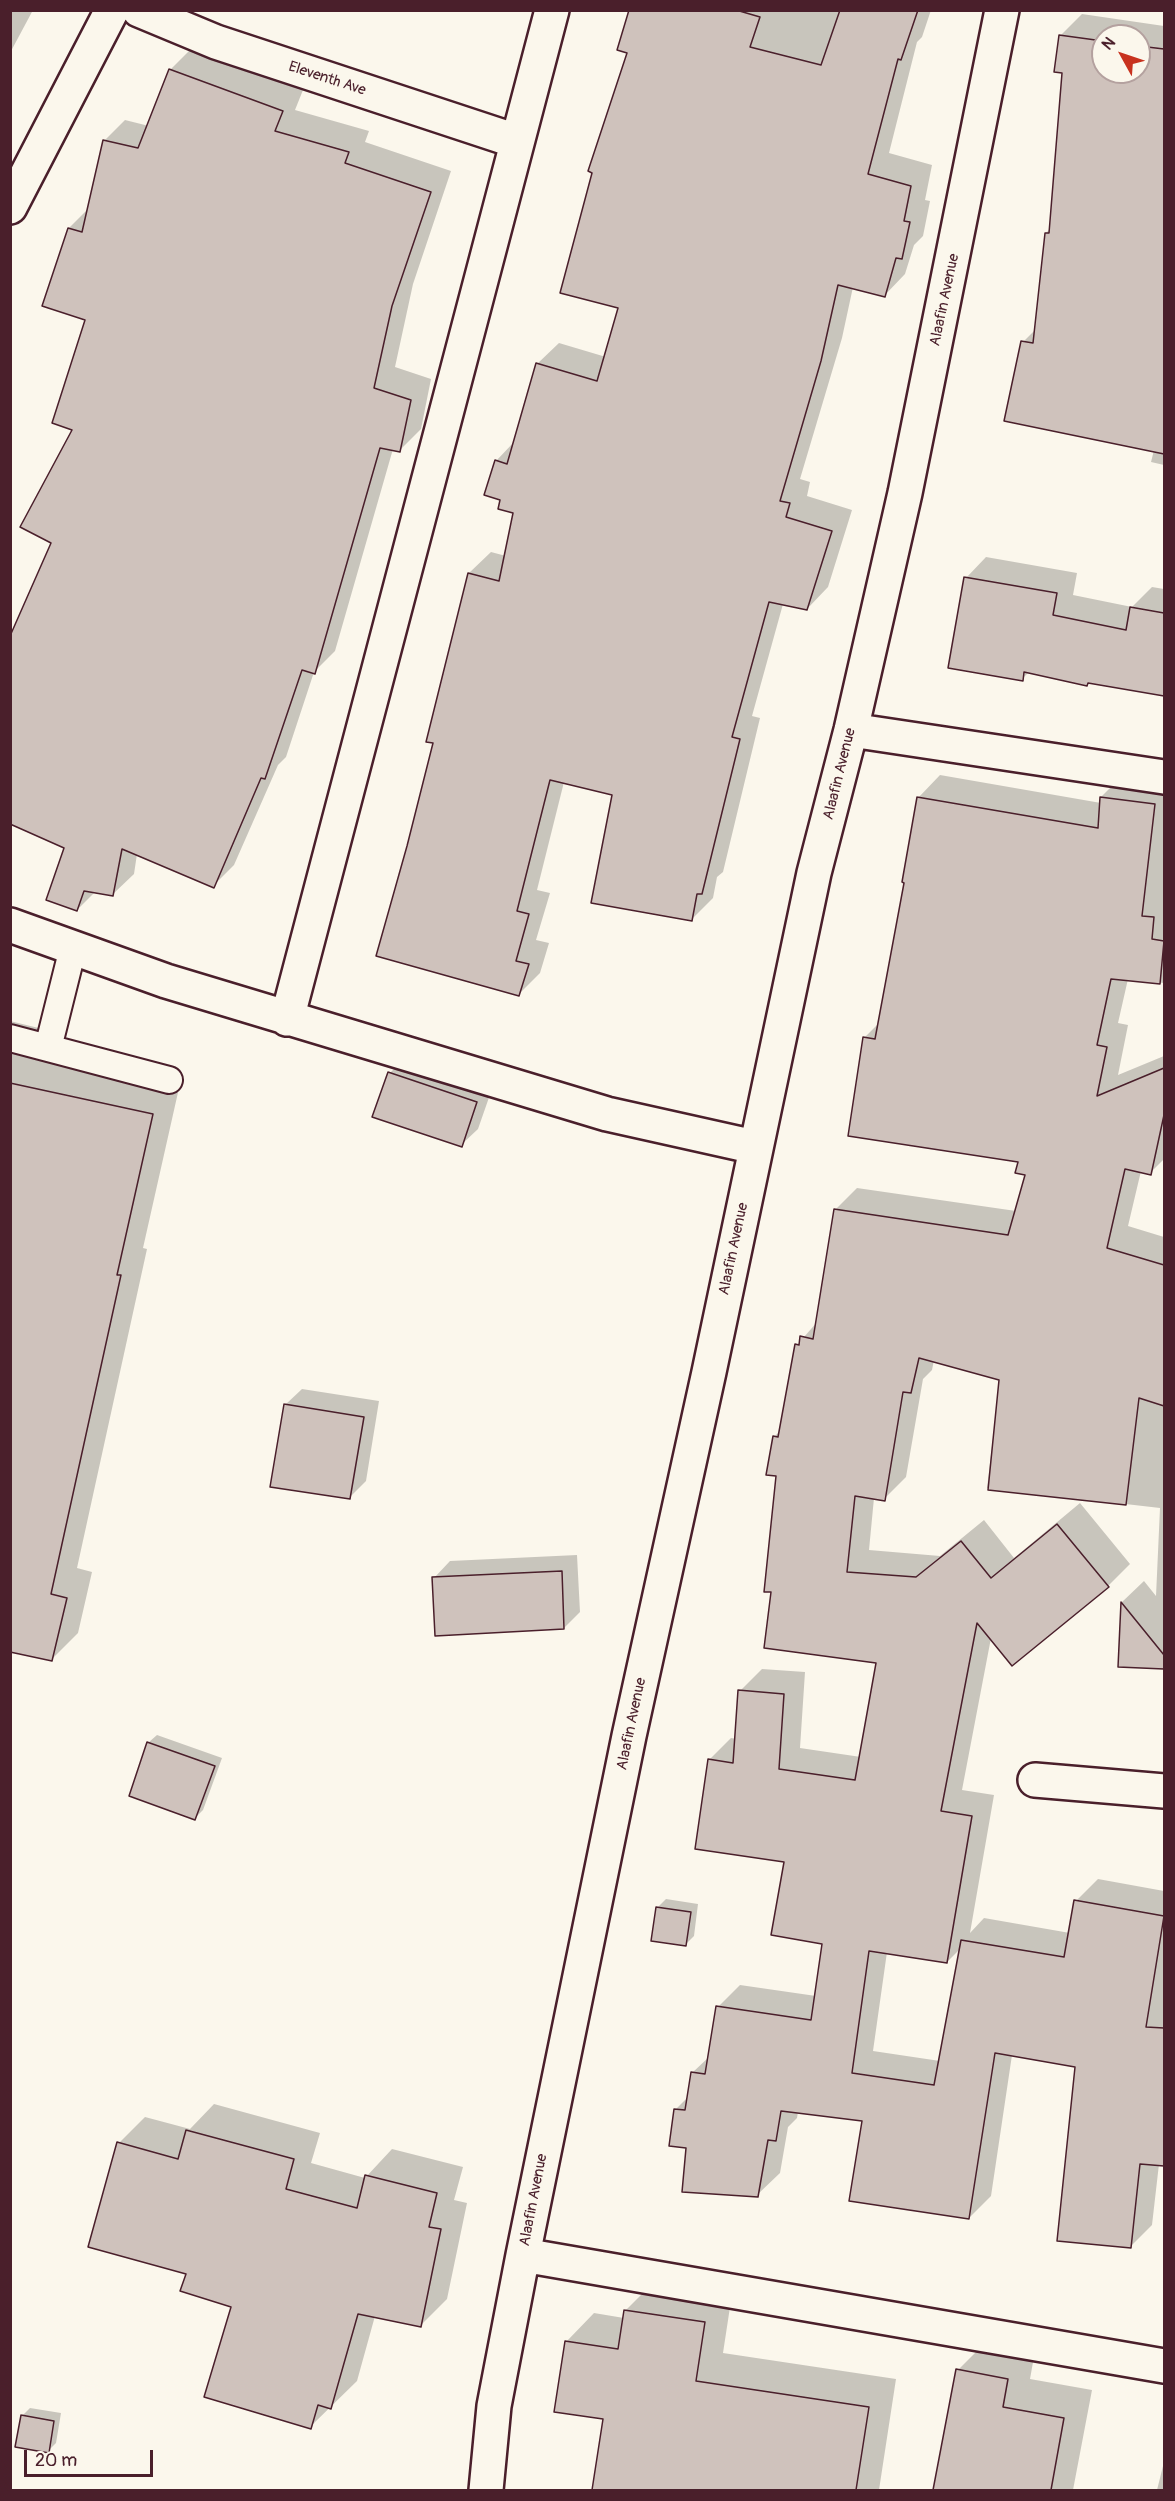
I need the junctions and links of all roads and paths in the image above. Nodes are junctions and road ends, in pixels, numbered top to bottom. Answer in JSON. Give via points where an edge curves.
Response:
{"nodes":[{"id":1,"x":112,"y":10,"type":"edge"},
{"id":2,"x":140,"y":10,"type":"edge"},
{"id":3,"x":552,"y":10,"type":"edge"},
{"id":4,"x":1002,"y":10,"type":"edge"},
{"id":5,"x":516,"y":141,"type":"junction"},
{"id":6,"x":10,"y":207,"type":"edge"},
{"id":7,"x":851,"y":730,"type":"junction"},
{"id":8,"x":1164,"y":777,"type":"edge"},
{"id":9,"x":10,"y":925,"type":"edge"},
{"id":10,"x":73,"y":948,"type":"junction"},
{"id":11,"x":287,"y":1019,"type":"junction"},
{"id":12,"x":10,"y":1038,"type":"edge"},
{"id":13,"x":48,"y":1048,"type":"junction"},
{"id":14,"x":169,"y":1080,"type":"dead end"},
{"id":15,"x":755,"y":1147,"type":"junction"},
{"id":16,"x":1035,"y":1780,"type":"dead end"},
{"id":17,"x":1164,"y":1791,"type":"edge"},
{"id":18,"x":523,"y":2255,"type":"junction"},
{"id":19,"x":1164,"y":2366,"type":"edge"},
{"id":20,"x":486,"y":2490,"type":"edge"}],
"edges":[{"from":1,"to":6,"type":"street"},
{"from":2,"to":5,"type":"street","name":"Eleventh Ave","via":[[216,42]]},
{"from":3,"to":5,"type":"street"},
{"from":4,"to":7,"type":"street","name":"Alaafin Avenue","via":[[905,494]]},
{"from":5,"to":11,"type":"street"},
{"from":7,"to":8,"type":"street"},
{"from":7,"to":15,"type":"street","name":"Alaafin Avenue","via":[[814,873]]},
{"from":9,"to":10,"type":"street"},
{"from":10,"to":11,"type":"street"},
{"from":10,"to":13,"type":"lane"},
{"from":11,"to":15,"type":"street","via":[[607,1114]]},
{"from":12,"to":13,"type":"lane"},
{"from":13,"to":14,"type":"lane"},
{"from":15,"to":18,"type":"street","name":"Alaafin Avenue","via":[[626,1748]]},
{"from":16,"to":17,"type":"street"},
{"from":18,"to":19,"type":"street"},
{"from":18,"to":20,"type":"street","name":"Alaafin Avenue","via":[[494,2406]]}]}
